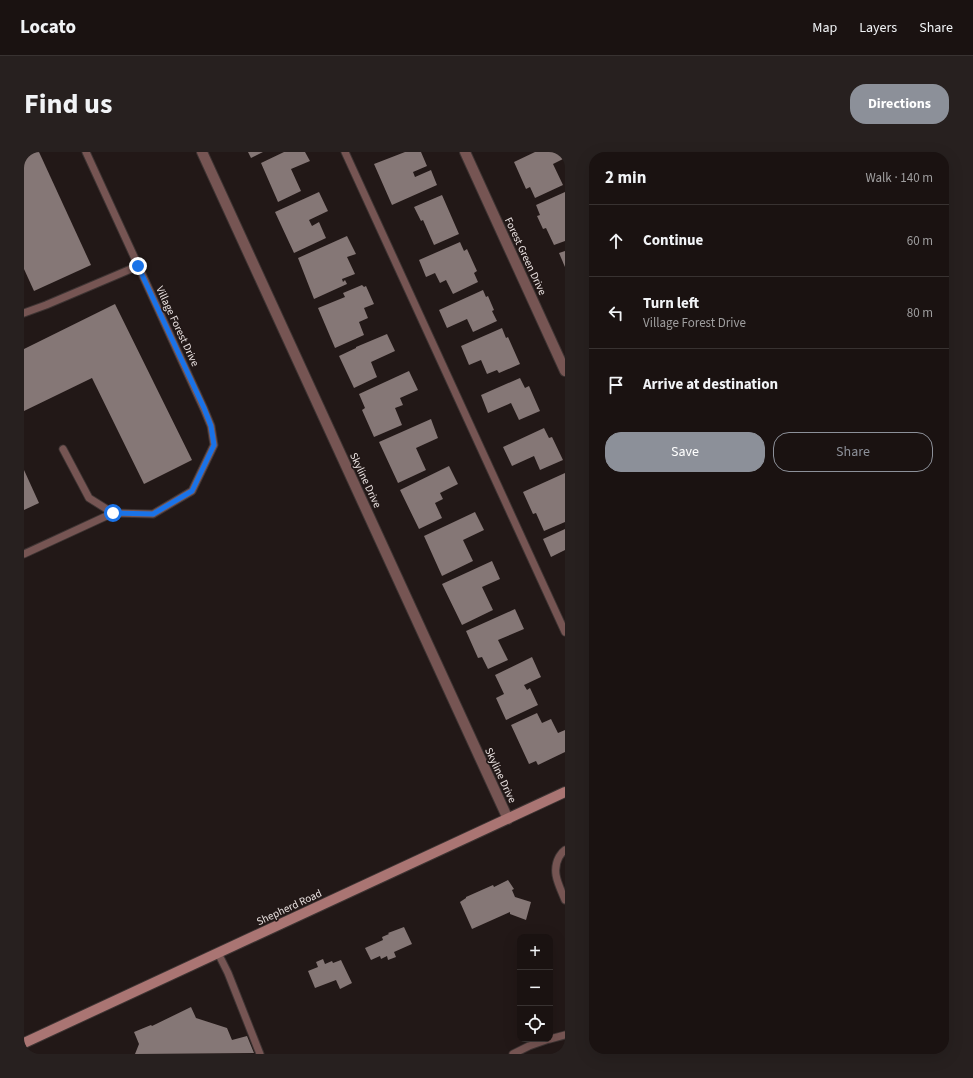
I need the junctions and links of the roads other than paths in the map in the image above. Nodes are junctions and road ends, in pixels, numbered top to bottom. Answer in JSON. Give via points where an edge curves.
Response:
{"nodes":[{"id":1,"x":86,"y":152,"type":"edge"},
{"id":2,"x":202,"y":152,"type":"edge"},
{"id":3,"x":345,"y":152,"type":"edge"},
{"id":4,"x":464,"y":152,"type":"edge"},
{"id":5,"x":138,"y":266,"type":"junction"},
{"id":6,"x":24,"y":313,"type":"edge"},
{"id":7,"x":565,"y":371,"type":"edge"},
{"id":8,"x":63,"y":449,"type":"dead end"},
{"id":9,"x":113,"y":513,"type":"junction"},
{"id":10,"x":24,"y":554,"type":"edge"},
{"id":11,"x":565,"y":632,"type":"edge"},
{"id":12,"x":565,"y":792,"type":"edge"},
{"id":13,"x":508,"y":818,"type":"junction"},
{"id":14,"x":565,"y":850,"type":"edge"},
{"id":15,"x":565,"y":900,"type":"edge"},
{"id":16,"x":218,"y":953,"type":"junction"},
{"id":17,"x":565,"y":1035,"type":"edge"},
{"id":18,"x":553,"y":1038,"type":"edge"},
{"id":19,"x":541,"y":1042,"type":"edge"},
{"id":20,"x":24,"y":1043,"type":"edge"},
{"id":21,"x":260,"y":1054,"type":"edge"},
{"id":22,"x":513,"y":1054,"type":"edge"}],
"edges":[{"from":1,"to":5,"type":"lane","name":"Village Forest Drive"},
{"from":2,"to":13,"type":"street","name":"Skyline Drive"},
{"from":3,"to":11,"type":"lane"},
{"from":4,"to":7,"type":"street","name":"Forest Green Drive"},
{"from":5,"to":6,"type":"lane"},
{"from":5,"to":9,"type":"lane","name":"Village Forest Drive","via":[[204,408],[211,426],[214,445],[192,491],[153,514]]},
{"from":8,"to":9,"type":"lane","via":[[89,498]]},
{"from":9,"to":10,"type":"lane"},
{"from":12,"to":13,"type":"street","name":"Shepherd Road"},
{"from":13,"to":16,"type":"street","name":"Shepherd Road"},
{"from":14,"to":15,"type":"lane","via":[[555,864],[556,877]]},
{"from":16,"to":20,"type":"street","name":"Shepherd Road"},
{"from":16,"to":21,"type":"lane"},
{"from":17,"to":18,"type":"lane"},
{"from":19,"to":22,"type":"lane"}]}
